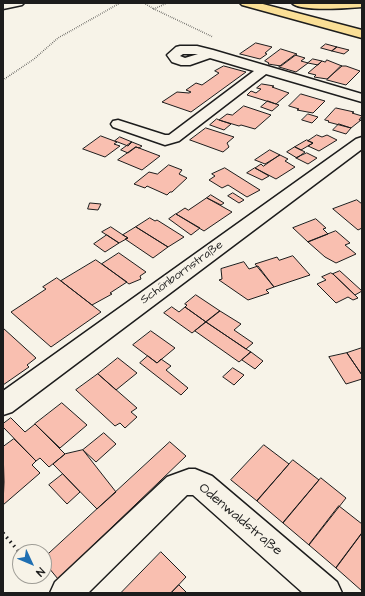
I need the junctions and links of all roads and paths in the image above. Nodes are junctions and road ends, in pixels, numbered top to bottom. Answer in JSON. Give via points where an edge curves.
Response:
{"nodes":[{"id":1,"x":18,"y":3,"type":"edge"},
{"id":2,"x":120,"y":3,"type":"edge"},
{"id":3,"x":144,"y":3,"type":"edge"},
{"id":4,"x":167,"y":3,"type":"edge"},
{"id":5,"x":246,"y":3,"type":"edge"},
{"id":6,"x":279,"y":3,"type":"edge"},
{"id":7,"x":298,"y":3,"type":"edge"},
{"id":8,"x":362,"y":4,"type":"edge"},
{"id":9,"x":3,"y":6,"type":"edge"},
{"id":10,"x":154,"y":9,"type":"junction"},
{"id":11,"x":362,"y":24,"type":"edge"},
{"id":12,"x":362,"y":34,"type":"edge"},
{"id":13,"x":216,"y":40,"type":"dead end"},
{"id":14,"x":209,"y":53,"type":"dead end"},
{"id":15,"x":264,"y":69,"type":"junction"},
{"id":16,"x":3,"y":80,"type":"edge"},
{"id":17,"x":362,"y":98,"type":"edge"},
{"id":18,"x":118,"y":124,"type":"dead end"},
{"id":19,"x":362,"y":142,"type":"edge"},
{"id":20,"x":3,"y":405,"type":"edge"},
{"id":21,"x":3,"y":534,"type":"edge"},
{"id":22,"x":12,"y":544,"type":"edge"},
{"id":23,"x":66,"y":593,"type":"edge"},
{"id":24,"x":326,"y":593,"type":"edge"}],
"edges":[{"from":1,"to":9,"type":"street"},
{"from":2,"to":16,"type":"path","via":[[58,38],[34,59]]},
{"from":3,"to":10,"type":"path"},
{"from":4,"to":10,"type":"path"},
{"from":5,"to":12,"type":"highway"},
{"from":6,"to":11,"type":"highway"},
{"from":7,"to":8,"type":"highway","via":[[333,6]]},
{"from":10,"to":13,"type":"path","via":[[209,34]]},
{"from":14,"to":15,"type":"street"},
{"from":15,"to":17,"type":"street"},
{"from":15,"to":18,"type":"street","via":[[174,138],[165,140]]},
{"from":19,"to":20,"type":"street","name":"Schönbornstraße"},
{"from":21,"to":22,"type":"path"},
{"from":23,"to":24,"type":"street","name":"Odenwaldstraße","via":[[177,486],[187,481],[202,485]]}]}
